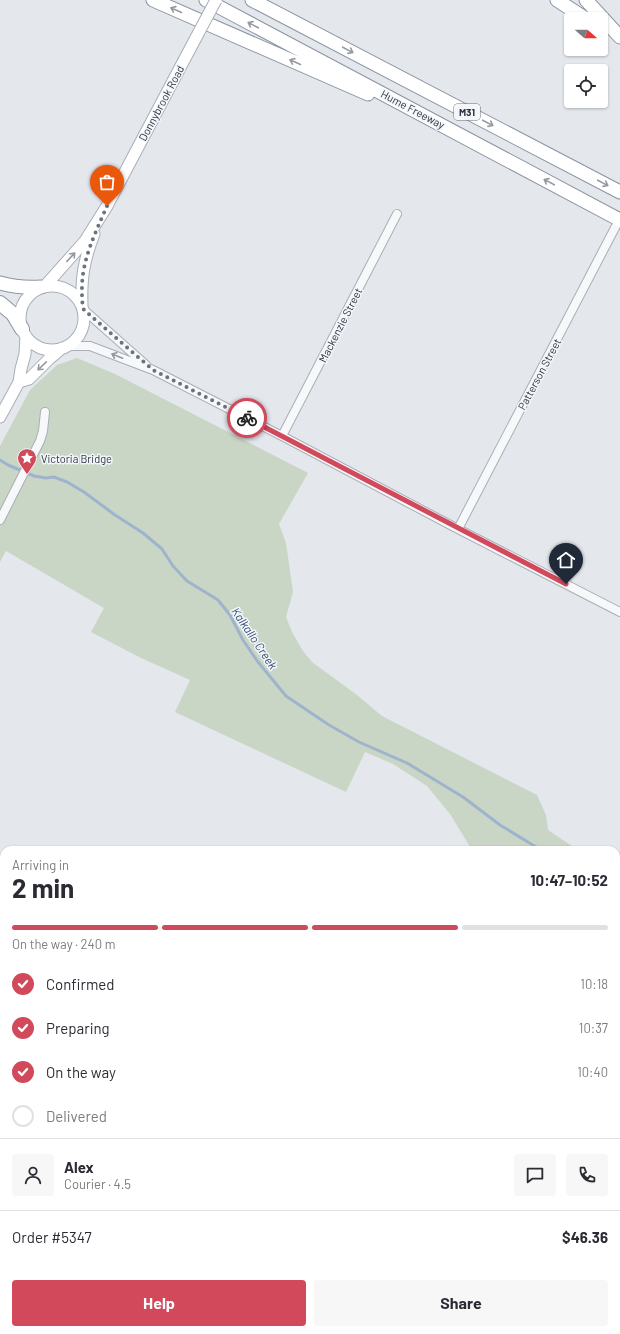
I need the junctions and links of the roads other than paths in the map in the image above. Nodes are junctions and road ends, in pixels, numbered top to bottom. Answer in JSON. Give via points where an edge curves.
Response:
{"nodes":[{"id":1,"x":153,"y":0,"type":"edge"},
{"id":2,"x":206,"y":0,"type":"edge"},
{"id":3,"x":216,"y":0,"type":"edge"},
{"id":4,"x":252,"y":0,"type":"edge"},
{"id":5,"x":557,"y":0,"type":"edge"},
{"id":6,"x":586,"y":0,"type":"edge"},
{"id":7,"x":575,"y":12,"type":"edge"},
{"id":8,"x":608,"y":35,"type":"edge"},
{"id":9,"x":620,"y":37,"type":"edge"},
{"id":10,"x":620,"y":43,"type":"edge"},
{"id":11,"x":434,"y":120,"type":"junction"},
{"id":12,"x":620,"y":192,"type":"edge"},
{"id":13,"x":107,"y":206,"type":"junction"},
{"id":14,"x":397,"y":214,"type":"dead end"},
{"id":15,"x":620,"y":220,"type":"edge"},
{"id":16,"x":0,"y":283,"type":"edge"},
{"id":17,"x":43,"y":287,"type":"junction"},
{"id":18,"x":0,"y":303,"type":"edge"},
{"id":19,"x":83,"y":308,"type":"junction"},
{"id":20,"x":24,"y":332,"type":"junction"},
{"id":21,"x":65,"y":347,"type":"junction"},
{"id":22,"x":153,"y":370,"type":"junction"},
{"id":23,"x":19,"y":382,"type":"junction"},
{"id":24,"x":45,"y":412,"type":"dead end"},
{"id":25,"x":0,"y":417,"type":"edge"},
{"id":26,"x":282,"y":436,"type":"junction"},
{"id":27,"x":0,"y":520,"type":"edge"},
{"id":28,"x":458,"y":529,"type":"junction"},
{"id":29,"x":620,"y":612,"type":"edge"}],
"edges":[{"from":11,"to":1,"type":"highway","one_way":true,"via":[[381,100]]},
{"from":11,"to":2,"type":"highway","name":"Hume Freeway","number":"M31","one_way":true},
{"from":3,"to":13,"type":"main road","name":"Donnybrook Road","bridge":true},
{"from":4,"to":12,"type":"highway","name":"Hume Freeway","number":"M31","one_way":true},
{"from":5,"to":7,"type":"highway"},
{"from":6,"to":9,"type":"highway"},
{"from":8,"to":10,"type":"highway"},
{"from":15,"to":11,"type":"highway","name":"Hume Freeway","number":"M31","one_way":true},
{"from":17,"to":13,"type":"main road","name":"Donnybrook Road","one_way":true,"via":[[85,241]]},
{"from":13,"to":19,"type":"main road","name":"Donnybrook Road","via":[[85,262],[82,280]]},
{"from":14,"to":26,"type":"street","name":"Mackenzie Street"},
{"from":15,"to":28,"type":"street","name":"Patterson Street"},
{"from":16,"to":17,"type":"highway","via":[[19,287]]},
{"from":17,"to":19,"type":"main road","via":[[63,287],[78,298]]},
{"from":17,"to":20,"type":"main road","via":[[33,292],[22,309],[20,319]]},
{"from":18,"to":20,"type":"highway","via":[[13,314]]},
{"from":19,"to":21,"type":"main road","via":[[84,319],[80,334]]},
{"from":19,"to":22,"type":"street"},
{"from":20,"to":21,"type":"main road","via":[[33,343],[43,348],[53,350]]},
{"from":20,"to":23,"type":"main road","via":[[25,354]]},
{"from":22,"to":21,"type":"street","one_way":true,"via":[[90,346]]},
{"from":21,"to":23,"type":"main road","one_way":true,"via":[[29,379]]},
{"from":22,"to":26,"type":"street"},
{"from":23,"to":25,"type":"main road"},
{"from":24,"to":27,"type":"street","via":[[40,441]]},
{"from":26,"to":28,"type":"street"},
{"from":28,"to":29,"type":"street"}]}
